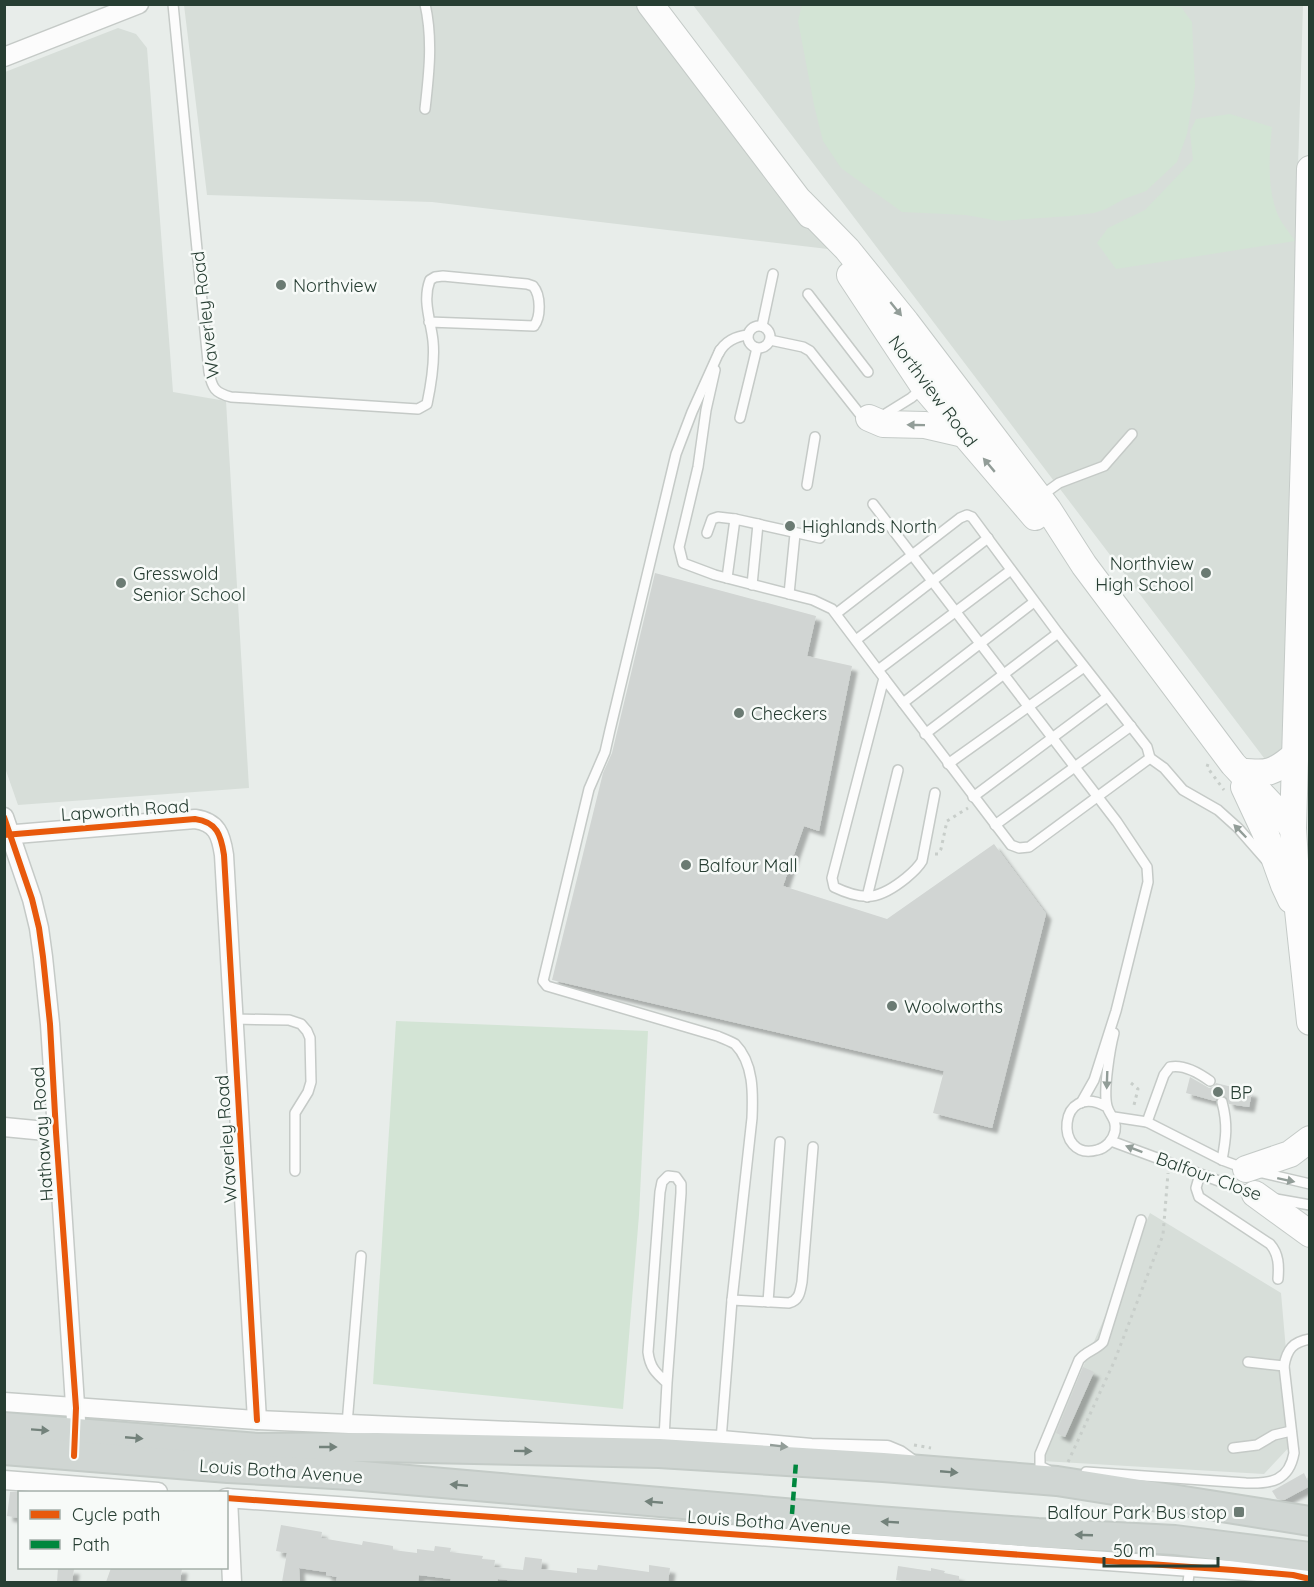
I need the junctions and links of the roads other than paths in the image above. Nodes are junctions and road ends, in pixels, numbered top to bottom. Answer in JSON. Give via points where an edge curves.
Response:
{"nodes":[{"id":1,"x":139,"y":4,"type":"edge"},
{"id":2,"x":173,"y":4,"type":"edge"},
{"id":3,"x":424,"y":4,"type":"edge"},
{"id":4,"x":650,"y":4,"type":"edge"},
{"id":5,"x":4,"y":57,"type":"edge"},
{"id":6,"x":426,"y":109,"type":"dead end"},
{"id":7,"x":1310,"y":169,"type":"edge"},
{"id":8,"x":773,"y":274,"type":"dead end"},
{"id":9,"x":808,"y":294,"type":"dead end"},
{"id":10,"x":429,"y":322,"type":"junction"},
{"id":11,"x":762,"y":326,"type":"junction"},
{"id":12,"x":748,"y":335,"type":"junction"},
{"id":13,"x":770,"y":340,"type":"junction"},
{"id":14,"x":757,"y":348,"type":"junction"},
{"id":15,"x":720,"y":350,"type":"junction"},
{"id":16,"x":868,"y":372,"type":"dead end"},
{"id":17,"x":934,"y":379,"type":"junction"},
{"id":18,"x":740,"y":418,"type":"dead end"},
{"id":19,"x":869,"y":418,"type":"junction"},
{"id":20,"x":964,"y":434,"type":"junction"},
{"id":21,"x":1132,"y":434,"type":"dead end"},
{"id":22,"x":815,"y":437,"type":"dead end"},
{"id":23,"x":807,"y":485,"type":"dead end"},
{"id":24,"x":1039,"y":498,"type":"junction"},
{"id":25,"x":873,"y":504,"type":"dead end"},
{"id":26,"x":1306,"y":505,"type":"edge"},
{"id":27,"x":735,"y":519,"type":"junction"},
{"id":28,"x":758,"y":525,"type":"junction"},
{"id":29,"x":707,"y":533,"type":"dead end"},
{"id":30,"x":795,"y":534,"type":"junction"},
{"id":31,"x":820,"y":538,"type":"dead end"},
{"id":32,"x":988,"y":538,"type":"junction"},
{"id":33,"x":1084,"y":565,"type":"junction"},
{"id":34,"x":1011,"y":570,"type":"junction"},
{"id":35,"x":727,"y":578,"type":"junction"},
{"id":36,"x":752,"y":585,"type":"junction"},
{"id":37,"x":789,"y":594,"type":"junction"},
{"id":38,"x":1034,"y":602,"type":"junction"},
{"id":39,"x":837,"y":614,"type":"junction"},
{"id":40,"x":1058,"y":633,"type":"junction"},
{"id":41,"x":856,"y":640,"type":"junction"},
{"id":42,"x":1084,"y":667,"type":"junction"},
{"id":43,"x":881,"y":674,"type":"junction"},
{"id":44,"x":1107,"y":697,"type":"junction"},
{"id":45,"x":903,"y":703,"type":"junction"},
{"id":46,"x":1131,"y":726,"type":"junction"},
{"id":47,"x":925,"y":734,"type":"junction"},
{"id":48,"x":1295,"y":755,"type":"junction"},
{"id":49,"x":1150,"y":758,"type":"junction"},
{"id":50,"x":948,"y":764,"type":"junction"},
{"id":51,"x":1236,"y":767,"type":"junction"},
{"id":52,"x":898,"y":770,"type":"dead end"},
{"id":53,"x":935,"y":793,"type":"dead end"},
{"id":54,"x":975,"y":800,"type":"junction"},
{"id":55,"x":4,"y":817,"type":"edge"},
{"id":56,"x":995,"y":825,"type":"junction"},
{"id":57,"x":1301,"y":826,"type":"edge"},
{"id":58,"x":8,"y":835,"type":"edge"},
{"id":59,"x":224,"y":855,"type":"joint"},
{"id":60,"x":1280,"y":874,"type":"junction"},
{"id":61,"x":867,"y":897,"type":"junction"},
{"id":62,"x":1298,"y":910,"type":"junction"},
{"id":63,"x":1116,"y":1011,"type":"junction"},
{"id":64,"x":233,"y":1019,"type":"junction"},
{"id":65,"x":1310,"y":1022,"type":"edge"},
{"id":66,"x":1210,"y":1081,"type":"dead end"},
{"id":67,"x":1222,"y":1102,"type":"dead end"},
{"id":68,"x":1081,"y":1103,"type":"junction"},
{"id":69,"x":1107,"y":1107,"type":"junction"},
{"id":70,"x":1114,"y":1117,"type":"junction"},
{"id":71,"x":1148,"y":1122,"type":"junction"},
{"id":72,"x":4,"y":1127,"type":"edge"},
{"id":73,"x":56,"y":1132,"type":"junction"},
{"id":74,"x":1310,"y":1139,"type":"edge"},
{"id":75,"x":1111,"y":1141,"type":"junction"},
{"id":76,"x":780,"y":1142,"type":"dead end"},
{"id":77,"x":813,"y":1147,"type":"dead end"},
{"id":78,"x":1234,"y":1165,"type":"junction"},
{"id":79,"x":295,"y":1172,"type":"dead end"},
{"id":80,"x":1200,"y":1174,"type":"junction"},
{"id":81,"x":1310,"y":1184,"type":"edge"},
{"id":82,"x":1255,"y":1194,"type":"junction"},
{"id":83,"x":1310,"y":1205,"type":"edge"},
{"id":84,"x":1140,"y":1220,"type":"dead end"},
{"id":85,"x":1310,"y":1234,"type":"edge"},
{"id":86,"x":361,"y":1256,"type":"dead end"},
{"id":87,"x":1278,"y":1279,"type":"dead end"},
{"id":88,"x":732,"y":1300,"type":"junction"},
{"id":89,"x":768,"y":1302,"type":"junction"},
{"id":90,"x":1310,"y":1339,"type":"edge"},
{"id":91,"x":1248,"y":1362,"type":"dead end"},
{"id":92,"x":1284,"y":1366,"type":"junction"},
{"id":93,"x":667,"y":1383,"type":"junction"},
{"id":94,"x":4,"y":1402,"type":"edge"},
{"id":95,"x":257,"y":1420,"type":"junction"},
{"id":96,"x":347,"y":1424,"type":"junction"},
{"id":97,"x":4,"y":1427,"type":"edge"},
{"id":98,"x":1291,"y":1431,"type":"junction"},
{"id":99,"x":75,"y":1432,"type":"junction"},
{"id":100,"x":664,"y":1438,"type":"junction"},
{"id":101,"x":721,"y":1440,"type":"junction"},
{"id":102,"x":1233,"y":1448,"type":"dead end"},
{"id":103,"x":4,"y":1450,"type":"edge"},
{"id":104,"x":918,"y":1470,"type":"junction"},
{"id":105,"x":4,"y":1480,"type":"edge"},
{"id":106,"x":145,"y":1491,"type":"edge"},
{"id":107,"x":228,"y":1498,"type":"edge"},
{"id":108,"x":228,"y":1515,"type":"edge"},
{"id":109,"x":1310,"y":1521,"type":"edge"},
{"id":110,"x":1310,"y":1557,"type":"edge"},
{"id":111,"x":1234,"y":1558,"type":"junction"},
{"id":112,"x":1189,"y":1575,"type":"edge"},
{"id":113,"x":1310,"y":1578,"type":"edge"},
{"id":114,"x":232,"y":1582,"type":"edge"}],
"edges":[{"from":1,"to":5,"type":"street"},
{"from":2,"to":10,"type":"lane","name":"Waverley Road","via":[[214,390],[231,397],[418,409],[427,404],[429,395],[433,344]]},
{"from":3,"to":6,"type":"lane","via":[[430,70]]},
{"from":4,"to":17,"type":"main road","name":"Northview Road"},
{"from":7,"to":26,"type":"main road"},
{"from":8,"to":11,"type":"lane"},
{"from":9,"to":16,"type":"lane"},
{"from":10,"to":10,"type":"lane","name":"Waverley Road","via":[[427,294],[432,278],[533,286],[538,294],[538,318],[536,325],[529,327]]},
{"from":11,"to":12,"type":"lane","via":[[751,329]]},
{"from":11,"to":13,"type":"lane"},
{"from":12,"to":14,"type":"lane"},
{"from":12,"to":15,"type":"lane","via":[[738,336]]},
{"from":13,"to":14,"type":"lane","via":[[763,348]]},
{"from":13,"to":19,"type":"lane","via":[[810,351],[859,413]]},
{"from":14,"to":18,"type":"lane"},
{"from":15,"to":35,"type":"lane","via":[[679,547],[683,563]]},
{"from":15,"to":88,"type":"lane","via":[[676,454],[610,730],[589,789],[543,981],[547,986],[717,1036],[734,1044],[746,1061],[753,1088],[752,1119]]},
{"from":17,"to":19,"type":"lane","via":[[893,410]]},
{"from":17,"to":20,"type":"main road","name":"Northview Road"},
{"from":17,"to":24,"type":"main road","name":"Northview Road"},
{"from":20,"to":19,"type":"main road","one_way":true,"via":[[925,424],[883,424]]},
{"from":33,"to":20,"type":"main road","name":"Northview Road","one_way":true,"via":[[1027,509]]},
{"from":21,"to":24,"type":"lane","via":[[1104,466],[1059,483]]},
{"from":22,"to":23,"type":"lane"},
{"from":24,"to":33,"type":"main road","name":"Northview Road"},
{"from":25,"to":63,"type":"lane","via":[[1117,822],[1147,867],[1148,882]]},
{"from":26,"to":48,"type":"main road"},
{"from":27,"to":28,"type":"lane"},
{"from":27,"to":29,"type":"lane","via":[[712,519]]},
{"from":27,"to":35,"type":"lane"},
{"from":28,"to":30,"type":"lane"},
{"from":28,"to":36,"type":"lane"},
{"from":30,"to":31,"type":"lane"},
{"from":30,"to":37,"type":"lane"},
{"from":32,"to":34,"type":"lane"},
{"from":32,"to":39,"type":"lane","via":[[972,517],[960,518]]},
{"from":32,"to":41,"type":"lane"},
{"from":33,"to":51,"type":"main road","name":"Northview Road"},
{"from":34,"to":38,"type":"lane"},
{"from":34,"to":43,"type":"lane"},
{"from":35,"to":36,"type":"lane"},
{"from":36,"to":37,"type":"lane"},
{"from":37,"to":39,"type":"lane","via":[[813,600]]},
{"from":38,"to":40,"type":"lane"},
{"from":38,"to":45,"type":"lane"},
{"from":39,"to":41,"type":"lane"},
{"from":40,"to":42,"type":"lane"},
{"from":40,"to":47,"type":"lane"},
{"from":41,"to":43,"type":"lane"},
{"from":42,"to":44,"type":"lane"},
{"from":42,"to":50,"type":"lane"},
{"from":43,"to":45,"type":"lane"},
{"from":43,"to":61,"type":"lane","via":[[832,878],[837,889]]},
{"from":44,"to":46,"type":"lane"},
{"from":44,"to":54,"type":"lane"},
{"from":45,"to":47,"type":"lane"},
{"from":46,"to":49,"type":"lane","via":[[1147,747]]},
{"from":46,"to":56,"type":"lane"},
{"from":47,"to":50,"type":"lane"},
{"from":48,"to":51,"type":"main road","via":[[1270,773],[1258,774]]},
{"from":48,"to":57,"type":"main road"},
{"from":49,"to":56,"type":"lane","via":[[1029,847],[1011,846]]},
{"from":60,"to":49,"type":"lane","one_way":true,"via":[[1218,810],[1183,790]]},
{"from":50,"to":54,"type":"lane"},
{"from":51,"to":57,"type":"main road","name":"Northview Road"},
{"from":51,"to":60,"type":"main road"},
{"from":52,"to":61,"type":"lane"},
{"from":53,"to":61,"type":"lane","via":[[920,866],[877,897]]},
{"from":54,"to":56,"type":"lane"},
{"from":55,"to":58,"type":"street","name":"Hathaway Road"},
{"from":57,"to":62,"type":"main road"},
{"from":58,"to":59,"type":"street","name":"Lapworth Road","via":[[195,819],[216,828]]},
{"from":58,"to":73,"type":"street","name":"Hathaway Road","via":[[39,928]]},
{"from":59,"to":64,"type":"street","name":"Waverley Road"},
{"from":60,"to":62,"type":"main road"},
{"from":62,"to":65,"type":"main road"},
{"from":63,"to":68,"type":"lane","via":[[1094,1080]]},
{"from":63,"to":69,"type":"lane","one_way":true},
{"from":64,"to":79,"type":"lane","via":[[289,1020],[301,1024],[310,1038],[311,1082],[295,1113]]},
{"from":64,"to":95,"type":"street","name":"Waverley Road"},
{"from":66,"to":71,"type":"lane","via":[[1200,1073],[1170,1067]]},
{"from":67,"to":78,"type":"lane"},
{"from":68,"to":69,"type":"lane","via":[[1099,1102]]},
{"from":68,"to":75,"type":"lane","via":[[1068,1114],[1066,1122],[1074,1145],[1089,1151]]},
{"from":69,"to":70,"type":"lane"},
{"from":70,"to":71,"type":"lane","name":"Balfour Close"},
{"from":70,"to":75,"type":"lane"},
{"from":71,"to":78,"type":"lane","name":"Balfour Close"},
{"from":72,"to":73,"type":"street"},
{"from":73,"to":99,"type":"street","name":"Hathaway Road"},
{"from":74,"to":78,"type":"main road","via":[[1290,1154]]},
{"from":80,"to":75,"type":"lane","name":"Balfour Close","one_way":true},
{"from":76,"to":89,"type":"lane"},
{"from":77,"to":89,"type":"lane","via":[[800,1295],[789,1303]]},
{"from":78,"to":81,"type":"lane","name":"Balfour Close","one_way":true},
{"from":80,"to":82,"type":"lane","name":"Balfour Close"},
{"from":80,"to":87,"type":"lane","via":[[1196,1188],[1199,1197],[1276,1251]]},
{"from":82,"to":83,"type":"lane","name":"Balfour Close"},
{"from":82,"to":85,"type":"main road"},
{"from":84,"to":98,"type":"lane","via":[[1103,1342],[1079,1360],[1040,1454],[1040,1466],[1045,1470],[1269,1482],[1279,1479],[1292,1463]]},
{"from":86,"to":96,"type":"lane"},
{"from":88,"to":89,"type":"lane"},
{"from":88,"to":101,"type":"lane"},
{"from":90,"to":92,"type":"lane","via":[[1292,1345]]},
{"from":91,"to":92,"type":"lane"},
{"from":92,"to":98,"type":"lane"},
{"from":93,"to":93,"type":"lane","via":[[653,1371],[648,1352],[660,1192],[662,1182],[668,1176],[676,1176],[681,1193]]},
{"from":93,"to":100,"type":"lane"},
{"from":94,"to":99,"type":"street","name":"Louis Botha Avenue"},
{"from":95,"to":96,"type":"street","name":"Louis Botha Avenue"},
{"from":95,"to":99,"type":"street","name":"Louis Botha Avenue"},
{"from":96,"to":100,"type":"street","name":"Louis Botha Avenue"},
{"from":97,"to":99,"type":"main road","name":"Louis Botha Avenue","one_way":true},
{"from":98,"to":102,"type":"lane","via":[[1257,1445]]},
{"from":99,"to":103,"type":"main road","name":"Louis Botha Avenue"},
{"from":99,"to":104,"type":"main road","name":"Louis Botha Avenue","one_way":true,"via":[[257,1448],[659,1453]]},
{"from":111,"to":99,"type":"main road","name":"Louis Botha Avenue","one_way":true,"via":[[1150,1538],[716,1508],[351,1474],[228,1468]]},
{"from":100,"to":101,"type":"street","name":"Louis Botha Avenue"},
{"from":101,"to":104,"type":"street","name":"Louis Botha Avenue","one_way":true,"via":[[887,1450]]},
{"from":104,"to":109,"type":"main road","name":"Louis Botha Avenue","one_way":true,"via":[[1056,1481]]},
{"from":105,"to":106,"type":"street"},
{"from":107,"to":112,"type":"street","name":"Louis Botha Avenue"},
{"from":108,"to":114,"type":"street"},
{"from":110,"to":111,"type":"main road","name":"Louis Botha Avenue"},
{"from":111,"to":112,"type":"street","name":"Louis Botha Avenue"},
{"from":111,"to":113,"type":"street","name":"Louis Botha Avenue"}]}
